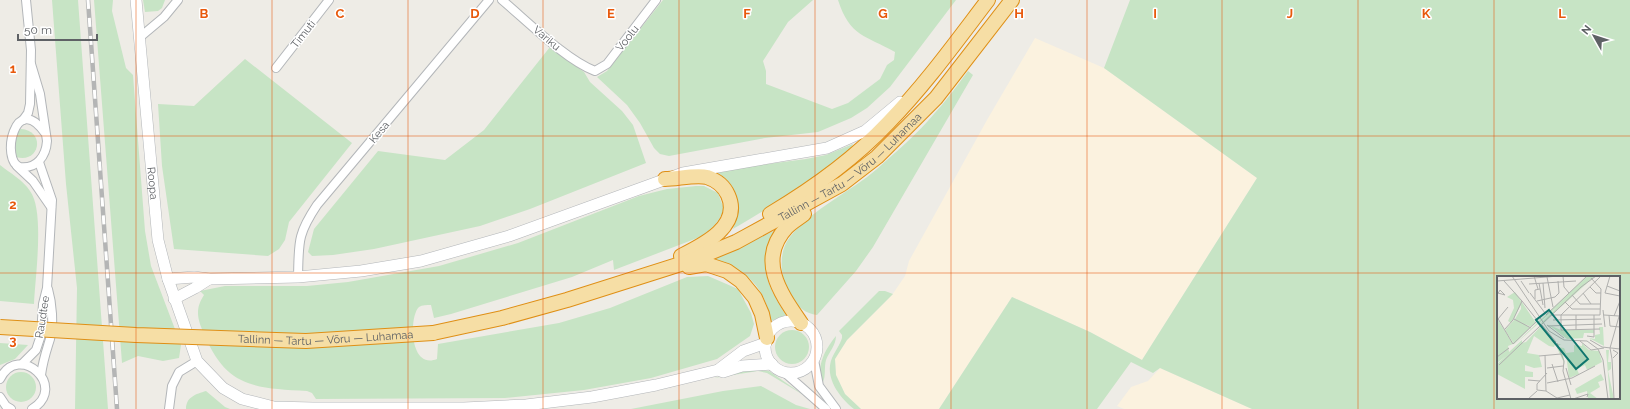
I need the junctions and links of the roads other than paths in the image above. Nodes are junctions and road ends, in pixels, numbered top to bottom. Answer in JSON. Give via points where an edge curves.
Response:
{"nodes":[{"id":1,"x":26,"y":0,"type":"edge"},
{"id":2,"x":136,"y":0,"type":"edge"},
{"id":3,"x":171,"y":0,"type":"edge"},
{"id":4,"x":178,"y":0,"type":"edge"},
{"id":5,"x":329,"y":0,"type":"edge"},
{"id":6,"x":489,"y":0,"type":"edge"},
{"id":7,"x":502,"y":0,"type":"edge"},
{"id":8,"x":656,"y":0,"type":"edge"},
{"id":9,"x":988,"y":0,"type":"edge"},
{"id":10,"x":1012,"y":0,"type":"edge"},
{"id":11,"x":164,"y":17,"type":"junction"},
{"id":12,"x":139,"y":38,"type":"junction"},
{"id":13,"x":31,"y":64,"type":"junction"},
{"id":14,"x":276,"y":68,"type":"dead end"},
{"id":15,"x":595,"y":71,"type":"joint"},
{"id":16,"x":926,"y":79,"type":"junction"},
{"id":17,"x":23,"y":120,"type":"junction"},
{"id":18,"x":9,"y":125,"type":"dead end"},
{"id":19,"x":45,"y":133,"type":"junction"},
{"id":20,"x":2,"y":154,"type":"dead end"},
{"id":21,"x":39,"y":162,"type":"junction"},
{"id":22,"x":17,"y":166,"type":"junction"},
{"id":23,"x":665,"y":179,"type":"junction"},
{"id":24,"x":842,"y":184,"type":"junction"},
{"id":25,"x":51,"y":207,"type":"junction"},
{"id":26,"x":644,"y":275,"type":"junction"},
{"id":27,"x":298,"y":276,"type":"junction"},
{"id":28,"x":168,"y":279,"type":"junction"},
{"id":29,"x":209,"y":279,"type":"junction"},
{"id":30,"x":47,"y":288,"type":"junction"},
{"id":31,"x":174,"y":299,"type":"junction"},
{"id":32,"x":801,"y":323,"type":"junction"},
{"id":33,"x":0,"y":327,"type":"edge"},
{"id":34,"x":767,"y":340,"type":"junction"},
{"id":35,"x":814,"y":360,"type":"junction"},
{"id":36,"x":197,"y":361,"type":"junction"},
{"id":37,"x":22,"y":364,"type":"junction"},
{"id":38,"x":772,"y":364,"type":"junction"},
{"id":39,"x":718,"y":370,"type":"junction"},
{"id":40,"x":784,"y":372,"type":"junction"},
{"id":41,"x":1,"y":375,"type":"edge"},
{"id":42,"x":41,"y":375,"type":"junction"},
{"id":43,"x":0,"y":397,"type":"edge"},
{"id":44,"x":41,"y":406,"type":"edge"},
{"id":45,"x":11,"y":409,"type":"edge"},
{"id":46,"x":32,"y":409,"type":"edge"},
{"id":47,"x":169,"y":409,"type":"edge"},
{"id":48,"x":826,"y":409,"type":"edge"},
{"id":49,"x":836,"y":409,"type":"edge"}],
"edges":[{"from":1,"to":13,"type":"street"},
{"from":2,"to":12,"type":"street","name":"Roopa"},
{"from":3,"to":11,"type":"street","via":[[172,3]]},
{"from":4,"to":11,"type":"street"},
{"from":5,"to":14,"type":"street","name":"Timuti"},
{"from":6,"to":27,"type":"street","name":"Kesa","via":[[317,205],[304,225],[298,241]]},
{"from":7,"to":15,"type":"street","name":"Variku","via":[[583,67]]},
{"from":8,"to":15,"type":"street","name":"Voolu","via":[[607,64]]},
{"from":9,"to":16,"type":"highway","name":"Tallinn — Tartu — Võru — Luhamaa"},
{"from":10,"to":24,"type":"highway","name":"Tallinn — Tartu — Võru — Luhamaa","via":[[936,98],[877,156]]},
{"from":11,"to":12,"type":"street"},
{"from":12,"to":28,"type":"street","name":"Roopa","via":[[158,240]]},
{"from":13,"to":17,"type":"street","via":[[30,104]]},
{"from":13,"to":19,"type":"street","via":[[40,94]]},
{"from":16,"to":23,"type":"street","via":[[865,131],[827,148],[710,167]]},
{"from":16,"to":26,"type":"highway","name":"Tallinn — Tartu — Võru — Luhamaa","via":[[888,124],[847,161],[789,202],[734,235]]},
{"from":17,"to":18,"type":"street"},
{"from":17,"to":19,"type":"street","via":[[36,124]]},
{"from":19,"to":21,"type":"street","via":[[47,148]]},
{"from":20,"to":22,"type":"street"},
{"from":21,"to":22,"type":"street","via":[[32,166]]},
{"from":21,"to":25,"type":"street","name":"Raudtee","via":[[52,200]]},
{"from":22,"to":25,"type":"street","via":[[33,181]]},
{"from":23,"to":26,"type":"highway","via":[[698,176],[718,182],[729,197],[730,216],[719,232],[698,248]]},
{"from":23,"to":27,"type":"street","via":[[509,236],[421,261],[361,271]]},
{"from":24,"to":26,"type":"highway","name":"Tallinn — Tartu — Võru — Luhamaa","via":[[736,242],[690,261]]},
{"from":24,"to":32,"type":"highway","via":[[787,227],[772,258],[773,275],[782,295]]},
{"from":25,"to":30,"type":"street","name":"Raudtee"},
{"from":26,"to":33,"type":"highway","name":"Tallinn — Tartu — Võru — Luhamaa","bridge":true,"via":[[502,318],[433,333],[306,341]]},
{"from":26,"to":34,"type":"highway","via":[[706,264],[727,271],[741,280],[755,298],[762,314]]},
{"from":27,"to":29,"type":"street"},
{"from":28,"to":29,"type":"street"},
{"from":28,"to":31,"type":"street","name":"Roopa"},
{"from":29,"to":31,"type":"street"},
{"from":30,"to":37,"type":"street","name":"Raudtee","via":[[41,335],[36,350]]},
{"from":30,"to":42,"type":"street","name":"Raudtee","via":[[51,299],[50,337]]},
{"from":31,"to":36,"type":"street","name":"Roopa"},
{"from":32,"to":34,"type":"street","via":[[793,321],[777,325]]},
{"from":32,"to":35,"type":"street","via":[[811,330],[816,340]]},
{"from":34,"to":38,"type":"street","via":[[766,350]]},
{"from":34,"to":39,"type":"street","via":[[743,351]]},
{"from":35,"to":40,"type":"street","via":[[801,371]]},
{"from":35,"to":49,"type":"street","via":[[819,386]]},
{"from":36,"to":39,"type":"street","via":[[223,388],[242,399],[274,407],[313,408],[464,408],[526,405],[606,395]]},
{"from":36,"to":47,"type":"street","via":[[179,372],[172,386]]},
{"from":37,"to":41,"type":"street","name":"Raudtee","via":[[9,368]]},
{"from":37,"to":42,"type":"street"},
{"from":38,"to":39,"type":"street","via":[[742,366],[723,372]]},
{"from":38,"to":40,"type":"street"},
{"from":40,"to":48,"type":"street"},
{"from":42,"to":44,"type":"street","name":"Raudtee","via":[[45,390]]},
{"from":43,"to":45,"type":"street"},
{"from":44,"to":46,"type":"street","name":"Raudtee"}]}
